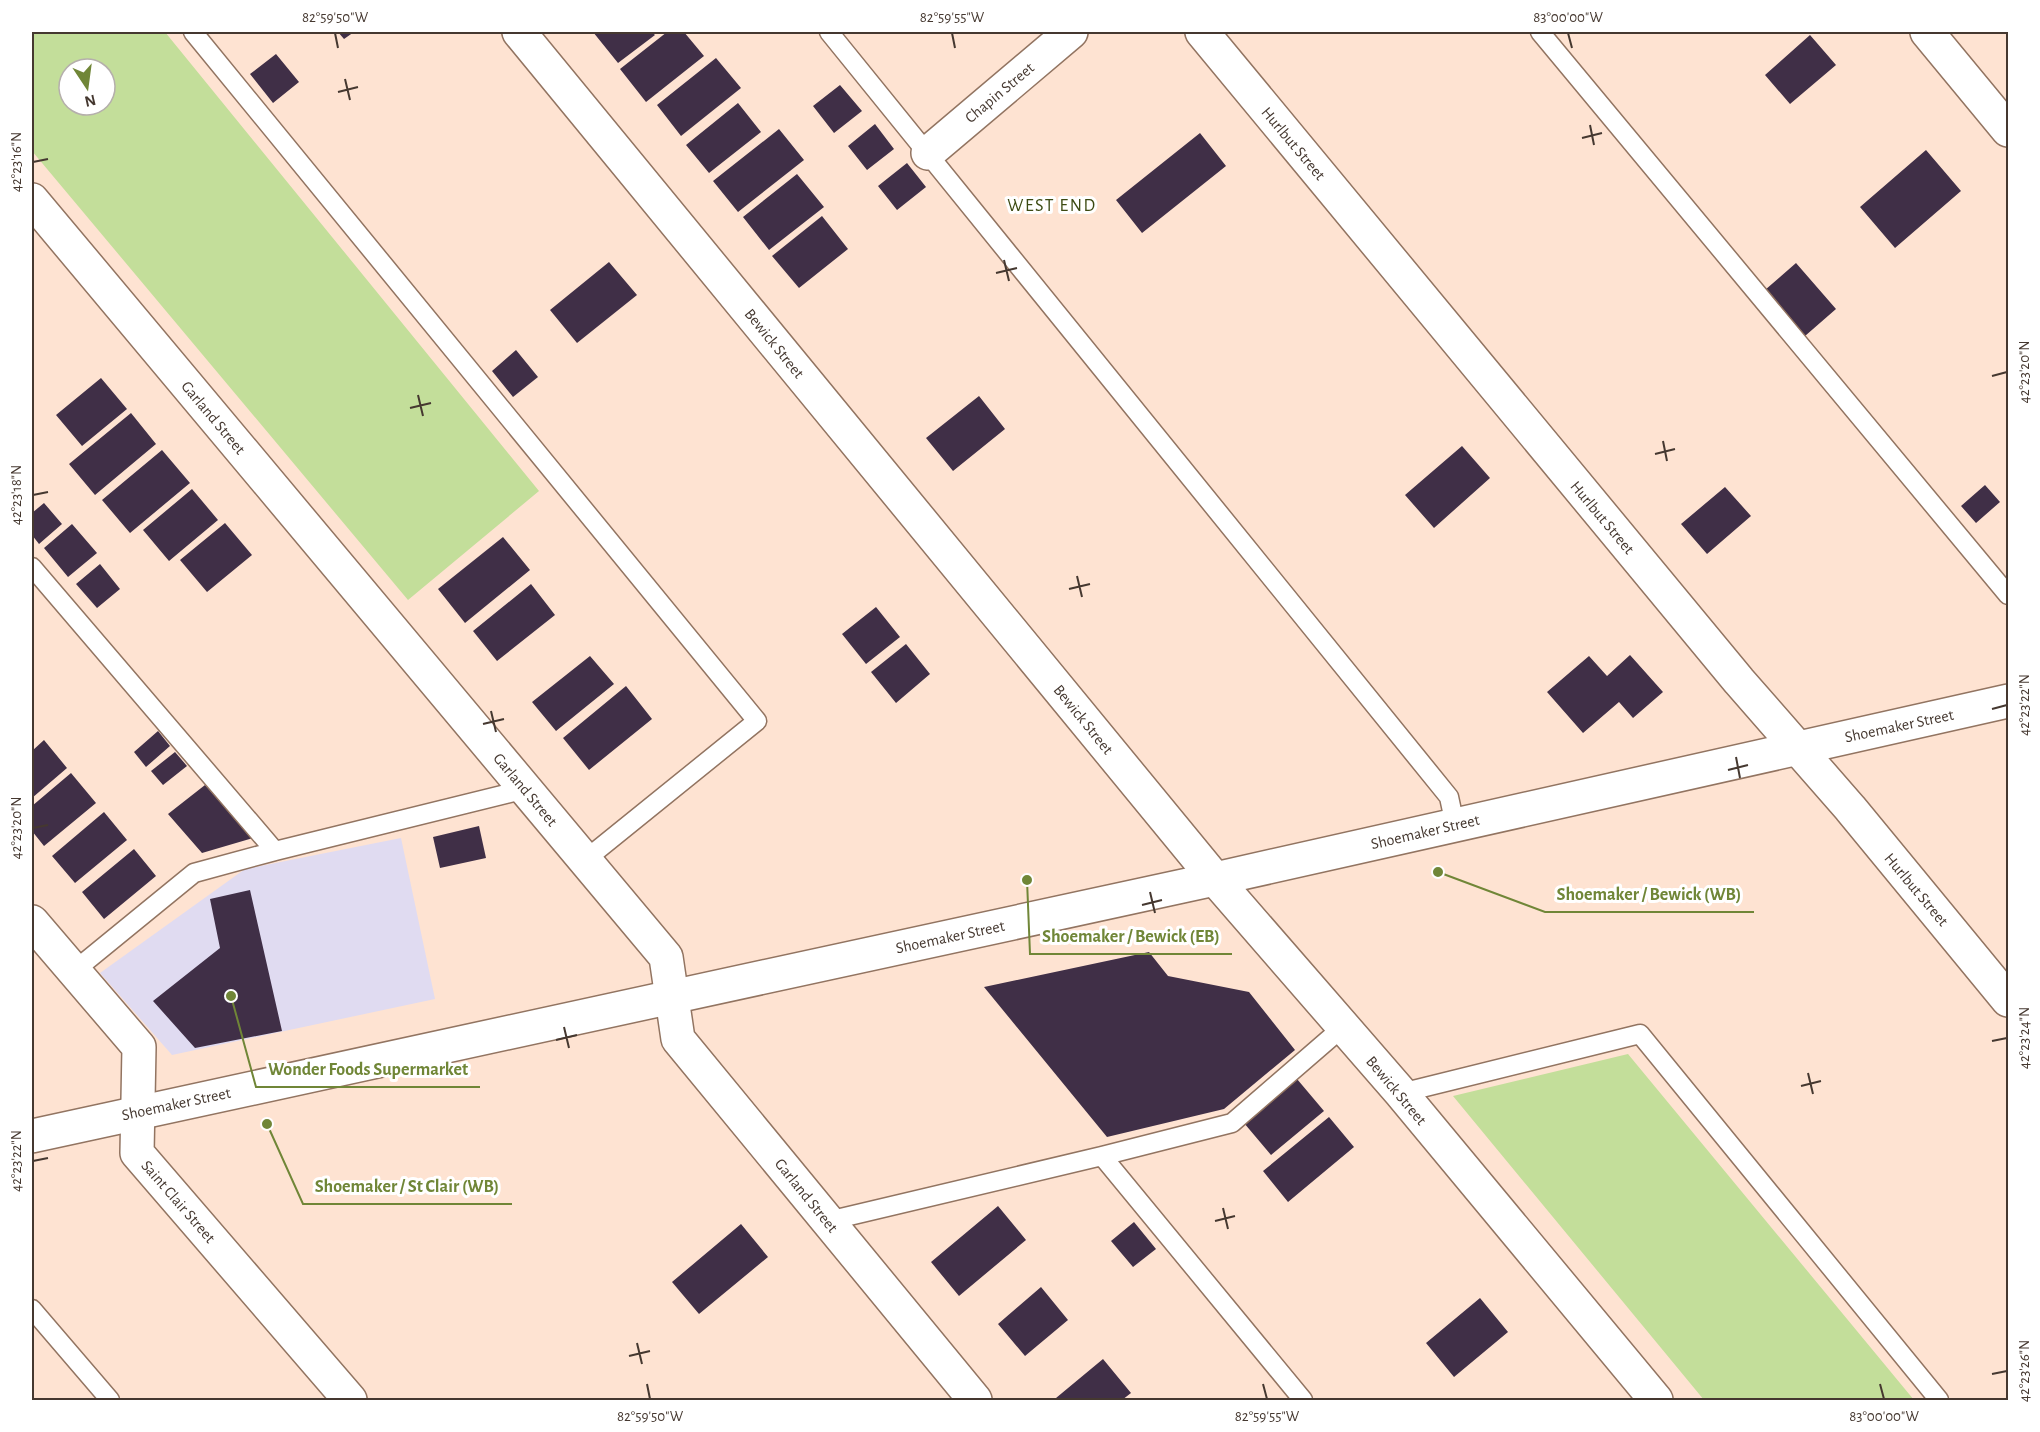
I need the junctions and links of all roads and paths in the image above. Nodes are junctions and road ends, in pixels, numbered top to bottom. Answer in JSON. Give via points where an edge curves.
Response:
{"nodes":[{"id":1,"x":192,"y":32,"type":"edge"},
{"id":2,"x":519,"y":32,"type":"edge"},
{"id":3,"x":829,"y":32,"type":"edge"},
{"id":4,"x":1071,"y":32,"type":"edge"},
{"id":5,"x":1202,"y":32,"type":"edge"},
{"id":6,"x":1540,"y":32,"type":"edge"},
{"id":7,"x":1927,"y":32,"type":"edge"},
{"id":8,"x":2008,"y":130,"type":"edge"},
{"id":9,"x":928,"y":153,"type":"junction"},
{"id":10,"x":32,"y":200,"type":"edge"},
{"id":11,"x":32,"y":567,"type":"edge"},
{"id":12,"x":2008,"y":595,"type":"edge"},
{"id":13,"x":2008,"y":701,"type":"edge"},
{"id":14,"x":1797,"y":747,"type":"junction"},
{"id":15,"x":526,"y":789,"type":"junction"},
{"id":16,"x":1455,"y":825,"type":"junction"},
{"id":17,"x":275,"y":851,"type":"junction"},
{"id":18,"x":585,"y":860,"type":"junction"},
{"id":19,"x":1215,"y":879,"type":"junction"},
{"id":20,"x":32,"y":922,"type":"edge"},
{"id":21,"x":74,"y":971,"type":"junction"},
{"id":22,"x":671,"y":995,"type":"junction"},
{"id":23,"x":2008,"y":1000,"type":"edge"},
{"id":24,"x":1343,"y":1027,"type":"junction"},
{"id":25,"x":1401,"y":1094,"type":"junction"},
{"id":26,"x":139,"y":1111,"type":"junction"},
{"id":27,"x":32,"y":1136,"type":"edge"},
{"id":28,"x":1102,"y":1156,"type":"junction"},
{"id":29,"x":828,"y":1221,"type":"junction"},
{"id":30,"x":32,"y":1309,"type":"edge"},
{"id":31,"x":110,"y":1401,"type":"edge"},
{"id":32,"x":350,"y":1401,"type":"edge"},
{"id":33,"x":975,"y":1401,"type":"edge"},
{"id":34,"x":1303,"y":1401,"type":"edge"},
{"id":35,"x":1656,"y":1401,"type":"edge"},
{"id":36,"x":1939,"y":1401,"type":"edge"}],
"edges":[{"from":1,"to":18,"type":"lane","via":[[757,721]]},
{"from":2,"to":19,"type":"street","name":"Bewick Street"},
{"from":3,"to":9,"type":"lane"},
{"from":4,"to":9,"type":"street","name":"Chapin Street"},
{"from":5,"to":14,"type":"street","name":"Hurlbut Street"},
{"from":6,"to":12,"type":"lane"},
{"from":7,"to":8,"type":"street"},
{"from":9,"to":16,"type":"lane","via":[[1449,797]]},
{"from":10,"to":15,"type":"street","name":"Garland Street"},
{"from":11,"to":17,"type":"lane"},
{"from":13,"to":14,"type":"street","name":"Shoemaker Street"},
{"from":14,"to":16,"type":"street","name":"Shoemaker Street"},
{"from":14,"to":23,"type":"street","name":"Hurlbut Street"},
{"from":15,"to":17,"type":"lane"},
{"from":15,"to":18,"type":"street","name":"Garland Street"},
{"from":16,"to":19,"type":"street","name":"Shoemaker Street"},
{"from":17,"to":21,"type":"lane","via":[[194,873]]},
{"from":18,"to":22,"type":"street","name":"Garland Street","via":[[666,957]]},
{"from":19,"to":22,"type":"street","name":"Shoemaker Street"},
{"from":19,"to":24,"type":"street","name":"Bewick Street"},
{"from":20,"to":21,"type":"street","name":"Saint Clair Street"},
{"from":21,"to":26,"type":"street","name":"Saint Clair Street","via":[[139,1047]]},
{"from":22,"to":26,"type":"street","name":"Shoemaker Street"},
{"from":22,"to":29,"type":"street","name":"Garland Street","via":[[678,1039]]},
{"from":24,"to":25,"type":"street","name":"Bewick Street"},
{"from":24,"to":28,"type":"lane","via":[[1232,1123]]},
{"from":25,"to":35,"type":"street","name":"Bewick Street"},
{"from":25,"to":36,"type":"lane","via":[[1640,1034]]},
{"from":26,"to":27,"type":"street","name":"Shoemaker Street"},
{"from":26,"to":32,"type":"street","name":"Saint Clair Street","via":[[138,1153]]},
{"from":28,"to":29,"type":"lane"},
{"from":28,"to":34,"type":"lane"},
{"from":29,"to":33,"type":"street","name":"Garland Street"},
{"from":30,"to":31,"type":"lane"}]}
